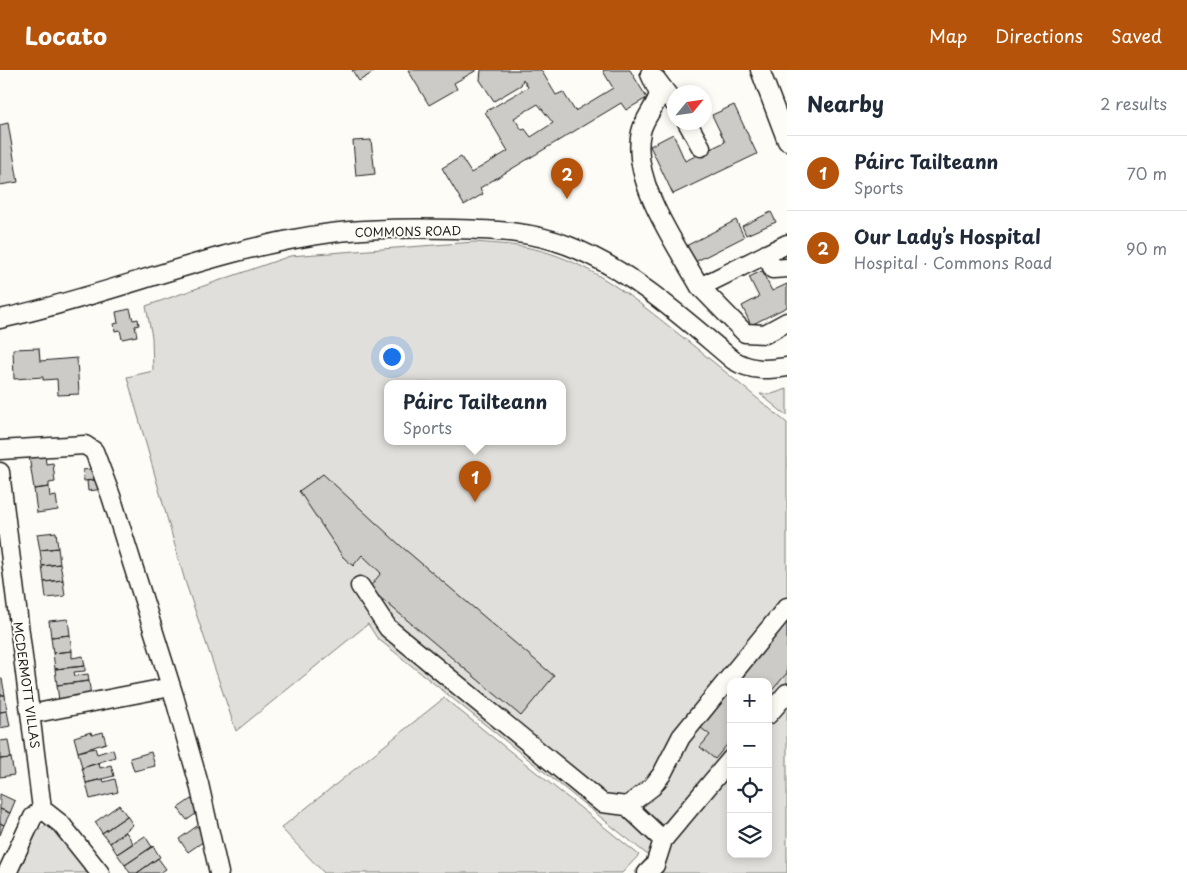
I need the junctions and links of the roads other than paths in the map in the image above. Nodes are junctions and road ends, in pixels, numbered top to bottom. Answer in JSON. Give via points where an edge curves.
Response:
{"nodes":[{"id":1,"x":760,"y":70,"type":"edge"},
{"id":2,"x":648,"y":72,"type":"edge"},
{"id":3,"x":667,"y":95,"type":"edge"},
{"id":4,"x":691,"y":130,"type":"edge"},
{"id":5,"x":787,"y":141,"type":"edge"},
{"id":6,"x":701,"y":147,"type":"dead end"},
{"id":7,"x":787,"y":244,"type":"edge"},
{"id":8,"x":766,"y":254,"type":"junction"},
{"id":9,"x":787,"y":268,"type":"edge"},
{"id":10,"x":700,"y":287,"type":"junction"},
{"id":11,"x":0,"y":319,"type":"edge"},
{"id":12,"x":787,"y":322,"type":"edge"},
{"id":13,"x":787,"y":368,"type":"edge"},
{"id":14,"x":0,"y":450,"type":"edge"},
{"id":15,"x":0,"y":472,"type":"edge"},
{"id":16,"x":360,"y":586,"type":"dead end"},
{"id":17,"x":787,"y":607,"type":"edge"},
{"id":18,"x":171,"y":687,"type":"junction"},
{"id":19,"x":787,"y":693,"type":"edge"},
{"id":20,"x":772,"y":710,"type":"edge"},
{"id":21,"x":31,"y":714,"type":"junction"},
{"id":22,"x":727,"y":765,"type":"edge"},
{"id":23,"x":626,"y":806,"type":"junction"},
{"id":24,"x":42,"y":809,"type":"junction"},
{"id":25,"x":663,"y":840,"type":"junction"},
{"id":26,"x":7,"y":873,"type":"edge"},
{"id":27,"x":100,"y":873,"type":"edge"},
{"id":28,"x":218,"y":873,"type":"edge"},
{"id":29,"x":647,"y":873,"type":"edge"}],
"edges":[{"from":1,"to":5,"type":"street"},
{"from":2,"to":3,"type":"street"},
{"from":2,"to":10,"type":"street","via":[[659,94],[641,132],[644,176],[654,203]]},
{"from":4,"to":6,"type":"street"},
{"from":7,"to":8,"type":"street"},
{"from":8,"to":9,"type":"street","via":[[773,269]]},
{"from":8,"to":10,"type":"street"},
{"from":10,"to":12,"type":"street","via":[[746,333],[765,334]]},
{"from":11,"to":13,"type":"street","name":"COMMONS ROAD","via":[[93,296],[267,245],[331,233],[428,228],[480,230],[543,237],[570,246],[604,262],[634,282],[745,367],[759,370]]},
{"from":14,"to":18,"type":"street","via":[[85,446],[94,451]]},
{"from":15,"to":21,"type":"street","name":"MCDERMOTT VILLAS"},
{"from":16,"to":23,"type":"street","via":[[388,628],[602,803]]},
{"from":17,"to":23,"type":"street","via":[[681,737],[652,787]]},
{"from":18,"to":21,"type":"street"},
{"from":18,"to":28,"type":"street","via":[[199,784]]},
{"from":19,"to":20,"type":"street"},
{"from":21,"to":24,"type":"street","name":"MCDERMOTT VILLAS"},
{"from":22,"to":25,"type":"street"},
{"from":23,"to":25,"type":"street"},
{"from":24,"to":26,"type":"street","via":[[33,817]]},
{"from":24,"to":27,"type":"street","via":[[61,824]]},
{"from":25,"to":29,"type":"street","via":[[655,865]]}]}
